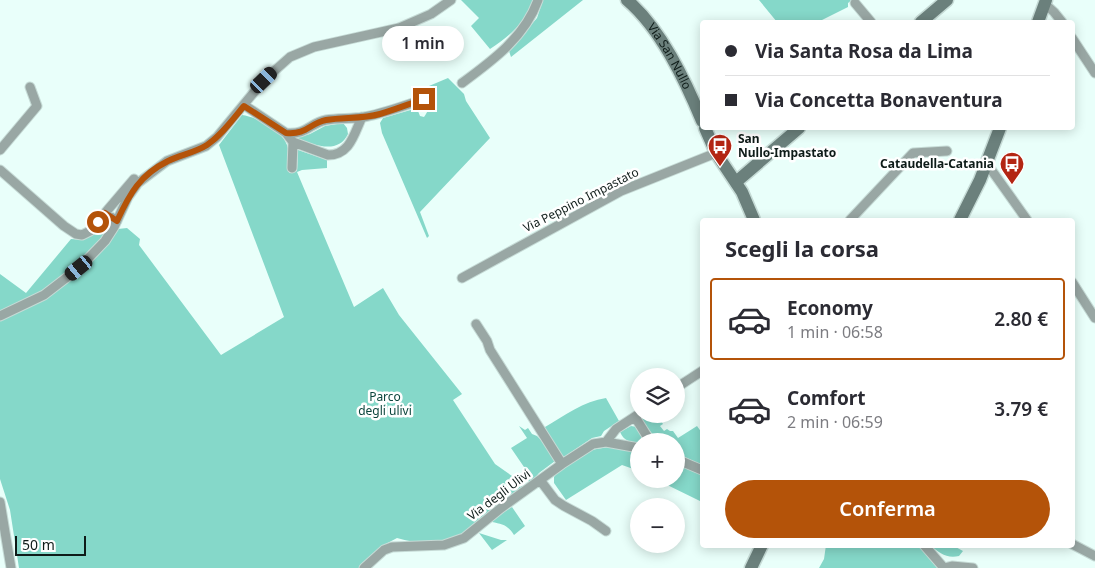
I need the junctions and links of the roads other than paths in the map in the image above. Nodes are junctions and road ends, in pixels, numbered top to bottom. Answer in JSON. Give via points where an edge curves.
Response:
{"nodes":[{"id":1,"x":451,"y":0,"type":"edge"},
{"id":2,"x":538,"y":0,"type":"edge"},
{"id":3,"x":947,"y":0,"type":"edge"},
{"id":4,"x":630,"y":2,"type":"edge"},
{"id":5,"x":1046,"y":2,"type":"edge"},
{"id":6,"x":855,"y":3,"type":"dead end"},
{"id":7,"x":869,"y":20,"type":"edge"},
{"id":8,"x":923,"y":20,"type":"edge"},
{"id":9,"x":1039,"y":20,"type":"edge"},
{"id":10,"x":1060,"y":20,"type":"edge"},
{"id":11,"x":1075,"y":43,"type":"edge"},
{"id":12,"x":1095,"y":73,"type":"edge"},
{"id":13,"x":462,"y":83,"type":"dead end"},
{"id":14,"x":30,"y":87,"type":"dead end"},
{"id":15,"x":424,"y":99,"type":"dead end"},
{"id":16,"x":244,"y":106,"type":"junction"},
{"id":17,"x":700,"y":116,"type":"edge"},
{"id":18,"x":362,"y":117,"type":"junction"},
{"id":19,"x":706,"y":130,"type":"edge"},
{"id":20,"x":797,"y":130,"type":"edge"},
{"id":21,"x":999,"y":130,"type":"edge"},
{"id":22,"x":286,"y":133,"type":"junction"},
{"id":23,"x":293,"y":142,"type":"junction"},
{"id":24,"x":0,"y":150,"type":"edge"},
{"id":25,"x":947,"y":151,"type":"dead end"},
{"id":26,"x":716,"y":153,"type":"junction"},
{"id":27,"x":167,"y":161,"type":"junction"},
{"id":28,"x":986,"y":166,"type":"junction"},
{"id":29,"x":292,"y":168,"type":"dead end"},
{"id":30,"x":0,"y":170,"type":"edge"},
{"id":31,"x":736,"y":182,"type":"junction"},
{"id":32,"x":105,"y":213,"type":"junction"},
{"id":33,"x":753,"y":218,"type":"edge"},
{"id":34,"x":852,"y":218,"type":"edge"},
{"id":35,"x":961,"y":218,"type":"edge"},
{"id":36,"x":1026,"y":218,"type":"edge"},
{"id":37,"x":117,"y":221,"type":"junction"},
{"id":38,"x":462,"y":278,"type":"dead end"},
{"id":39,"x":1075,"y":287,"type":"edge"},
{"id":40,"x":0,"y":316,"type":"edge"},
{"id":41,"x":1095,"y":318,"type":"edge"},
{"id":42,"x":476,"y":324,"type":"dead end"},
{"id":43,"x":700,"y":372,"type":"edge"},
{"id":44,"x":685,"y":382,"type":"edge"},
{"id":45,"x":630,"y":420,"type":"edge"},
{"id":46,"x":606,"y":442,"type":"junction"},
{"id":47,"x":630,"y":446,"type":"edge"},
{"id":48,"x":685,"y":462,"type":"edge"},
{"id":49,"x":562,"y":464,"type":"junction"},
{"id":50,"x":700,"y":469,"type":"edge"},
{"id":51,"x":540,"y":480,"type":"junction"},
{"id":52,"x":0,"y":502,"type":"edge"},
{"id":53,"x":606,"y":531,"type":"dead end"},
{"id":54,"x":1075,"y":546,"type":"edge"},
{"id":55,"x":761,"y":548,"type":"edge"},
{"id":56,"x":927,"y":548,"type":"edge"},
{"id":57,"x":1095,"y":556,"type":"edge"},
{"id":58,"x":11,"y":568,"type":"edge"},
{"id":59,"x":364,"y":568,"type":"edge"},
{"id":60,"x":751,"y":568,"type":"edge"},
{"id":61,"x":944,"y":568,"type":"edge"},
{"id":62,"x":974,"y":568,"type":"edge"}],
"edges":[{"from":1,"to":16,"type":"street","via":[[431,14],[399,28],[298,52],[264,80]]},
{"from":2,"to":13,"type":"street","via":[[528,22],[512,41]]},
{"from":3,"to":8,"type":"main road"},
{"from":4,"to":17,"type":"main road","name":"Via San Nullo","via":[[663,44]]},
{"from":5,"to":9,"type":"main road"},
{"from":5,"to":10,"type":"street"},
{"from":6,"to":7,"type":"street"},
{"from":11,"to":12,"type":"street"},
{"from":14,"to":24,"type":"street","via":[[37,106]]},
{"from":15,"to":18,"type":"street"},
{"from":16,"to":22,"type":"street"},
{"from":16,"to":27,"type":"street","via":[[211,142]]},
{"from":18,"to":22,"type":"street","via":[[324,120],[300,133]]},
{"from":18,"to":23,"type":"street","via":[[348,147],[338,153],[328,155]]},
{"from":19,"to":26,"type":"main road"},
{"from":20,"to":31,"type":"main road"},
{"from":21,"to":28,"type":"main road"},
{"from":22,"to":23,"type":"street"},
{"from":23,"to":29,"type":"street"},
{"from":25,"to":34,"type":"street","via":[[913,153]]},
{"from":26,"to":31,"type":"main road"},
{"from":26,"to":38,"type":"street","name":"Via Peppino Impastato","via":[[621,191]]},
{"from":27,"to":32,"type":"street","via":[[150,166],[137,175]]},
{"from":27,"to":37,"type":"street","via":[[138,183]]},
{"from":28,"to":35,"type":"main road"},
{"from":28,"to":36,"type":"street"},
{"from":30,"to":32,"type":"street","via":[[76,234],[90,231]]},
{"from":31,"to":33,"type":"main road"},
{"from":32,"to":37,"type":"street"},
{"from":37,"to":40,"type":"street","via":[[97,250],[73,273],[44,295]]},
{"from":39,"to":41,"type":"street"},
{"from":42,"to":49,"type":"street"},
{"from":43,"to":44,"type":"street"},
{"from":45,"to":46,"type":"street","name":"Via degli Ulivi","via":[[616,429]]},
{"from":46,"to":47,"type":"street"},
{"from":46,"to":49,"type":"street","name":"Via degli Ulivi","via":[[593,444]]},
{"from":48,"to":50,"type":"street"},
{"from":49,"to":51,"type":"street","name":"Via degli Ulivi"},
{"from":51,"to":53,"type":"street","via":[[555,500]]},
{"from":51,"to":59,"type":"street","name":"Via degli Ulivi","via":[[464,538],[444,545],[388,548]]},
{"from":52,"to":58,"type":"street"},
{"from":54,"to":57,"type":"street"},
{"from":55,"to":60,"type":"main road"},
{"from":56,"to":61,"type":"street"},
{"from":61,"to":62,"type":"street"}]}
